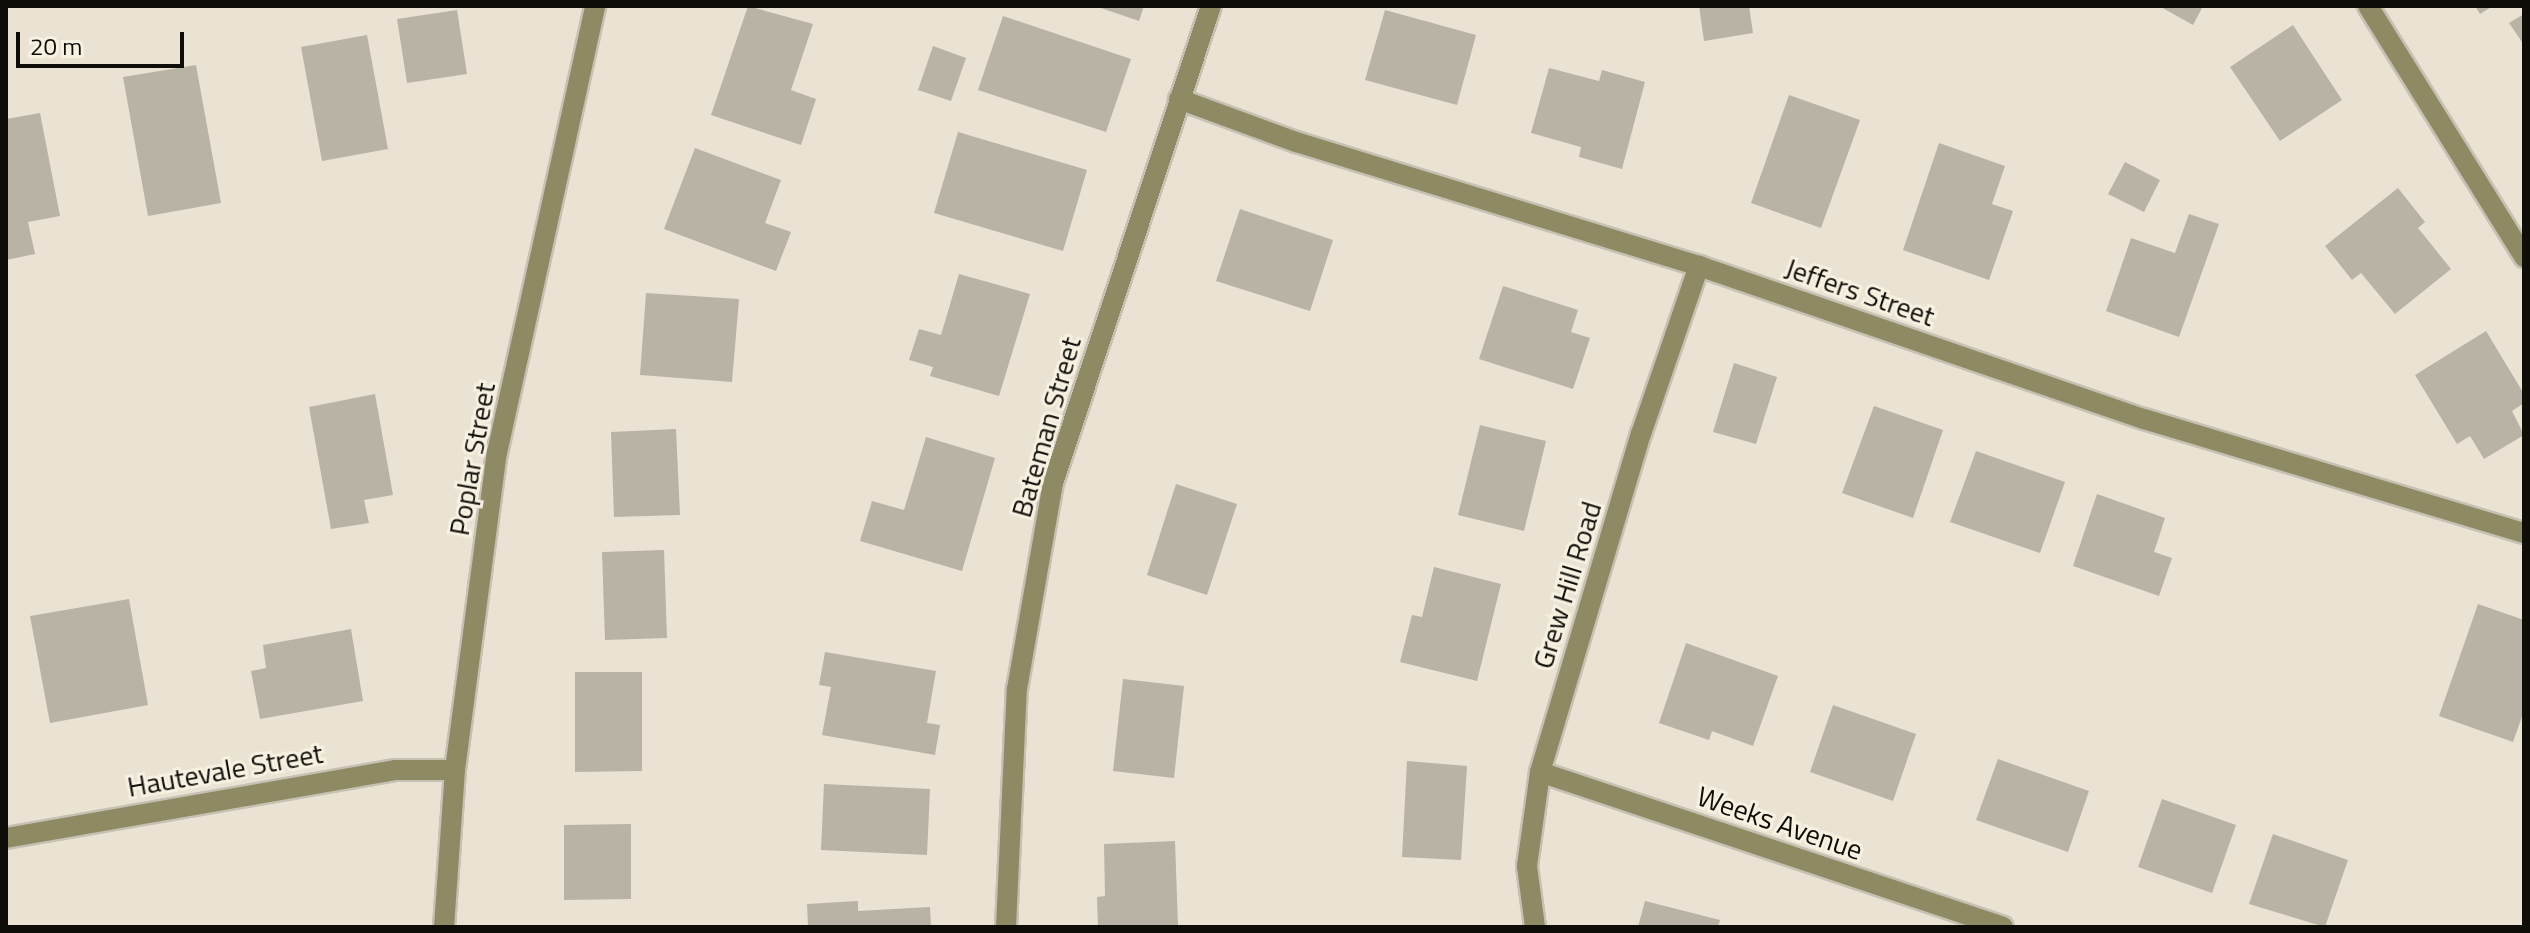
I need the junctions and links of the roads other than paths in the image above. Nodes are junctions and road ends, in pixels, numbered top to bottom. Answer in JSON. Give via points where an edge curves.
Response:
{"nodes":[{"id":1,"x":595,"y":6,"type":"edge"},
{"id":2,"x":1211,"y":6,"type":"edge"},
{"id":3,"x":2368,"y":6,"type":"edge"},
{"id":4,"x":1179,"y":99,"type":"junction"},
{"id":5,"x":2524,"y":257,"type":"edge"},
{"id":6,"x":1699,"y":266,"type":"junction"},
{"id":7,"x":2524,"y":533,"type":"edge"},
{"id":8,"x":455,"y":770,"type":"junction"},
{"id":9,"x":1540,"y":772,"type":"junction"},
{"id":10,"x":6,"y":838,"type":"edge"},
{"id":11,"x":444,"y":927,"type":"edge"},
{"id":12,"x":1006,"y":927,"type":"edge"},
{"id":13,"x":1535,"y":927,"type":"edge"},
{"id":14,"x":2003,"y":927,"type":"edge"}],
"edges":[{"from":1,"to":8,"type":"street","name":"Poplar Street","via":[[497,453]]},
{"from":2,"to":4,"type":"street","name":"Bateman Street"},
{"from":3,"to":5,"type":"street"},
{"from":4,"to":6,"type":"street","name":"Jeffers Street","via":[[1296,142]]},
{"from":4,"to":12,"type":"street","name":"Bateman Street","via":[[1053,483],[1017,689]]},
{"from":6,"to":7,"type":"street","name":"Jeffers Street","via":[[2144,419]]},
{"from":6,"to":9,"type":"street","name":"Grew Hill Road","via":[[1641,434]]},
{"from":8,"to":10,"type":"street","name":"Hautevale Street","via":[[396,770]]},
{"from":8,"to":11,"type":"street","name":"Poplar Street"},
{"from":9,"to":13,"type":"street","name":"Grew Hill Road","via":[[1527,866]]},
{"from":9,"to":14,"type":"street","name":"Weeks Avenue"}]}
